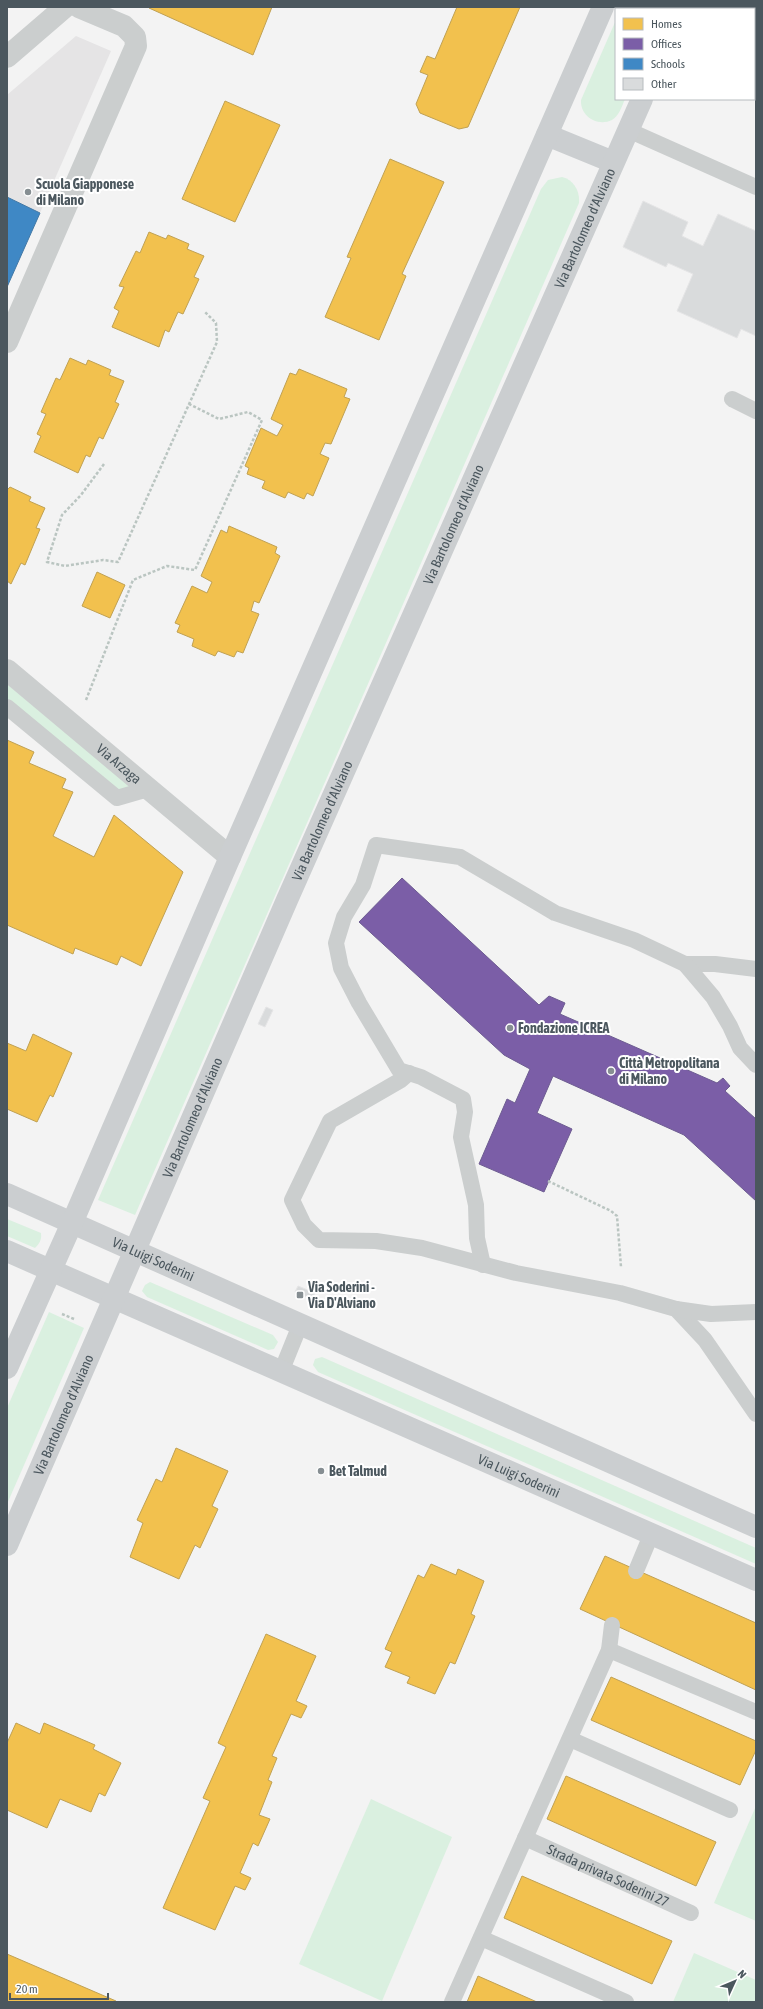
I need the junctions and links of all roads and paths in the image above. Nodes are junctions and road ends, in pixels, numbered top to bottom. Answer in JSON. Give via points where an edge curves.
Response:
{"nodes":[{"id":1,"x":65,"y":7,"type":"edge"},
{"id":2,"x":79,"y":7,"type":"edge"},
{"id":3,"x":603,"y":7,"type":"edge"},
{"id":4,"x":7,"y":57,"type":"edge"},
{"id":5,"x":642,"y":100,"type":"edge"},
{"id":6,"x":628,"y":130,"type":"junction"},
{"id":7,"x":547,"y":135,"type":"junction"},
{"id":8,"x":613,"y":162,"type":"junction"},
{"id":9,"x":756,"y":187,"type":"edge"},
{"id":10,"x":204,"y":311,"type":"dead end"},
{"id":11,"x":7,"y":342,"type":"edge"},
{"id":12,"x":732,"y":399,"type":"dead end"},
{"id":13,"x":189,"y":404,"type":"junction"},
{"id":14,"x":756,"y":411,"type":"edge"},
{"id":15,"x":104,"y":464,"type":"dead end"},
{"id":16,"x":7,"y":670,"type":"edge"},
{"id":17,"x":86,"y":701,"type":"dead end"},
{"id":18,"x":7,"y":707,"type":"edge"},
{"id":19,"x":148,"y":789,"type":"junction"},
{"id":20,"x":230,"y":857,"type":"junction"},
{"id":21,"x":685,"y":964,"type":"junction"},
{"id":22,"x":756,"y":969,"type":"edge"},
{"id":23,"x":756,"y":1065,"type":"edge"},
{"id":24,"x":409,"y":1073,"type":"junction"},
{"id":25,"x":548,"y":1181,"type":"dead end"},
{"id":26,"x":7,"y":1194,"type":"edge"},
{"id":27,"x":72,"y":1223,"type":"junction"},
{"id":28,"x":135,"y":1250,"type":"junction"},
{"id":29,"x":7,"y":1251,"type":"edge"},
{"id":30,"x":483,"y":1265,"type":"junction"},
{"id":31,"x":50,"y":1270,"type":"junction"},
{"id":32,"x":620,"y":1293,"type":"junction"},
{"id":33,"x":115,"y":1298,"type":"junction"},
{"id":34,"x":676,"y":1309,"type":"junction"},
{"id":35,"x":58,"y":1312,"type":"dead end"},
{"id":36,"x":756,"y":1312,"type":"edge"},
{"id":37,"x":79,"y":1321,"type":"dead end"},
{"id":38,"x":300,"y":1325,"type":"junction"},
{"id":39,"x":7,"y":1368,"type":"edge"},
{"id":40,"x":281,"y":1372,"type":"junction"},
{"id":41,"x":756,"y":1414,"type":"edge"},
{"id":42,"x":756,"y":1527,"type":"edge"},
{"id":43,"x":651,"y":1535,"type":"junction"},
{"id":44,"x":7,"y":1545,"type":"edge"},
{"id":45,"x":636,"y":1570,"type":"dead end"},
{"id":46,"x":756,"y":1580,"type":"edge"},
{"id":47,"x":612,"y":1625,"type":"dead end"},
{"id":48,"x":609,"y":1650,"type":"junction"},
{"id":49,"x":756,"y":1712,"type":"edge"},
{"id":50,"x":570,"y":1739,"type":"junction"},
{"id":51,"x":730,"y":1810,"type":"dead end"},
{"id":52,"x":525,"y":1838,"type":"junction"},
{"id":53,"x":691,"y":1913,"type":"dead end"},
{"id":54,"x":481,"y":1938,"type":"junction"},
{"id":55,"x":452,"y":2002,"type":"edge"},
{"id":56,"x":626,"y":2002,"type":"edge"}],
"edges":[{"from":1,"to":4,"type":"street"},
{"from":2,"to":11,"type":"street","via":[[129,29],[135,37],[136,46]]},
{"from":3,"to":7,"type":"main road"},
{"from":5,"to":6,"type":"main road","name":"Via Bartolomeo d'Alviano"},
{"from":6,"to":8,"type":"main road","name":"Via Bartolomeo d'Alviano"},
{"from":6,"to":9,"type":"lane"},
{"from":7,"to":8,"type":"main road"},
{"from":7,"to":20,"type":"main road"},
{"from":8,"to":28,"type":"main road","name":"Via Bartolomeo d'Alviano"},
{"from":10,"to":13,"type":"path","via":[[216,323],[217,342]]},
{"from":12,"to":14,"type":"lane"},
{"from":13,"to":15,"type":"path","via":[[118,562],[103,560],[65,566],[47,562],[62,515],[81,496]]},
{"from":13,"to":17,"type":"path","via":[[219,419],[248,412],[262,420],[195,570],[167,566],[133,580]]},
{"from":16,"to":19,"type":"street","name":"Via Arzaga"},
{"from":18,"to":19,"type":"lane","via":[[117,798]]},
{"from":19,"to":20,"type":"street","name":"Via Arzaga"},
{"from":20,"to":27,"type":"main road"},
{"from":21,"to":22,"type":"lane","via":[[715,964]]},
{"from":21,"to":23,"type":"lane","via":[[713,997],[740,1048]]},
{"from":21,"to":24,"type":"lane","via":[[634,940],[555,913],[460,857],[371,842],[363,885],[344,917],[336,943],[341,968],[359,1003],[399,1070]]},
{"from":24,"to":30,"type":"lane","via":[[462,1099],[465,1112],[462,1137],[476,1205],[477,1238]]},
{"from":24,"to":30,"type":"lane","via":[[330,1121],[292,1200],[304,1225],[319,1240],[376,1241],[422,1248]]},
{"from":25,"to":32,"type":"path","via":[[617,1216],[622,1262]]},
{"from":26,"to":27,"type":"main road","name":"Via Luigi Soderini"},
{"from":27,"to":28,"type":"main road","name":"Via Luigi Soderini"},
{"from":27,"to":31,"type":"main road"},
{"from":28,"to":33,"type":"main road","name":"Via Bartolomeo d'Alviano"},
{"from":28,"to":38,"type":"main road","name":"Via Luigi Soderini"},
{"from":29,"to":31,"type":"main road","name":"Via Luigi Soderini"},
{"from":30,"to":32,"type":"lane"},
{"from":31,"to":33,"type":"main road","name":"Via Luigi Soderini"},
{"from":31,"to":39,"type":"main road"},
{"from":32,"to":34,"type":"lane"},
{"from":33,"to":40,"type":"main road","name":"Via Luigi Soderini"},
{"from":33,"to":44,"type":"main road","name":"Via Bartolomeo d'Alviano"},
{"from":34,"to":36,"type":"lane","via":[[711,1314]]},
{"from":34,"to":41,"type":"lane","via":[[705,1340]]},
{"from":35,"to":37,"type":"path"},
{"from":38,"to":40,"type":"lane"},
{"from":38,"to":42,"type":"main road","name":"Via Luigi Soderini"},
{"from":40,"to":43,"type":"main road","name":"Via Luigi Soderini"},
{"from":43,"to":45,"type":"lane"},
{"from":43,"to":46,"type":"main road","name":"Via Luigi Soderini"},
{"from":47,"to":48,"type":"lane"},
{"from":48,"to":49,"type":"lane"},
{"from":48,"to":50,"type":"lane"},
{"from":50,"to":51,"type":"lane"},
{"from":50,"to":52,"type":"lane"},
{"from":52,"to":53,"type":"lane","name":"Strada privata Soderini 27"},
{"from":52,"to":54,"type":"lane"},
{"from":54,"to":55,"type":"lane"},
{"from":54,"to":56,"type":"lane"}]}
